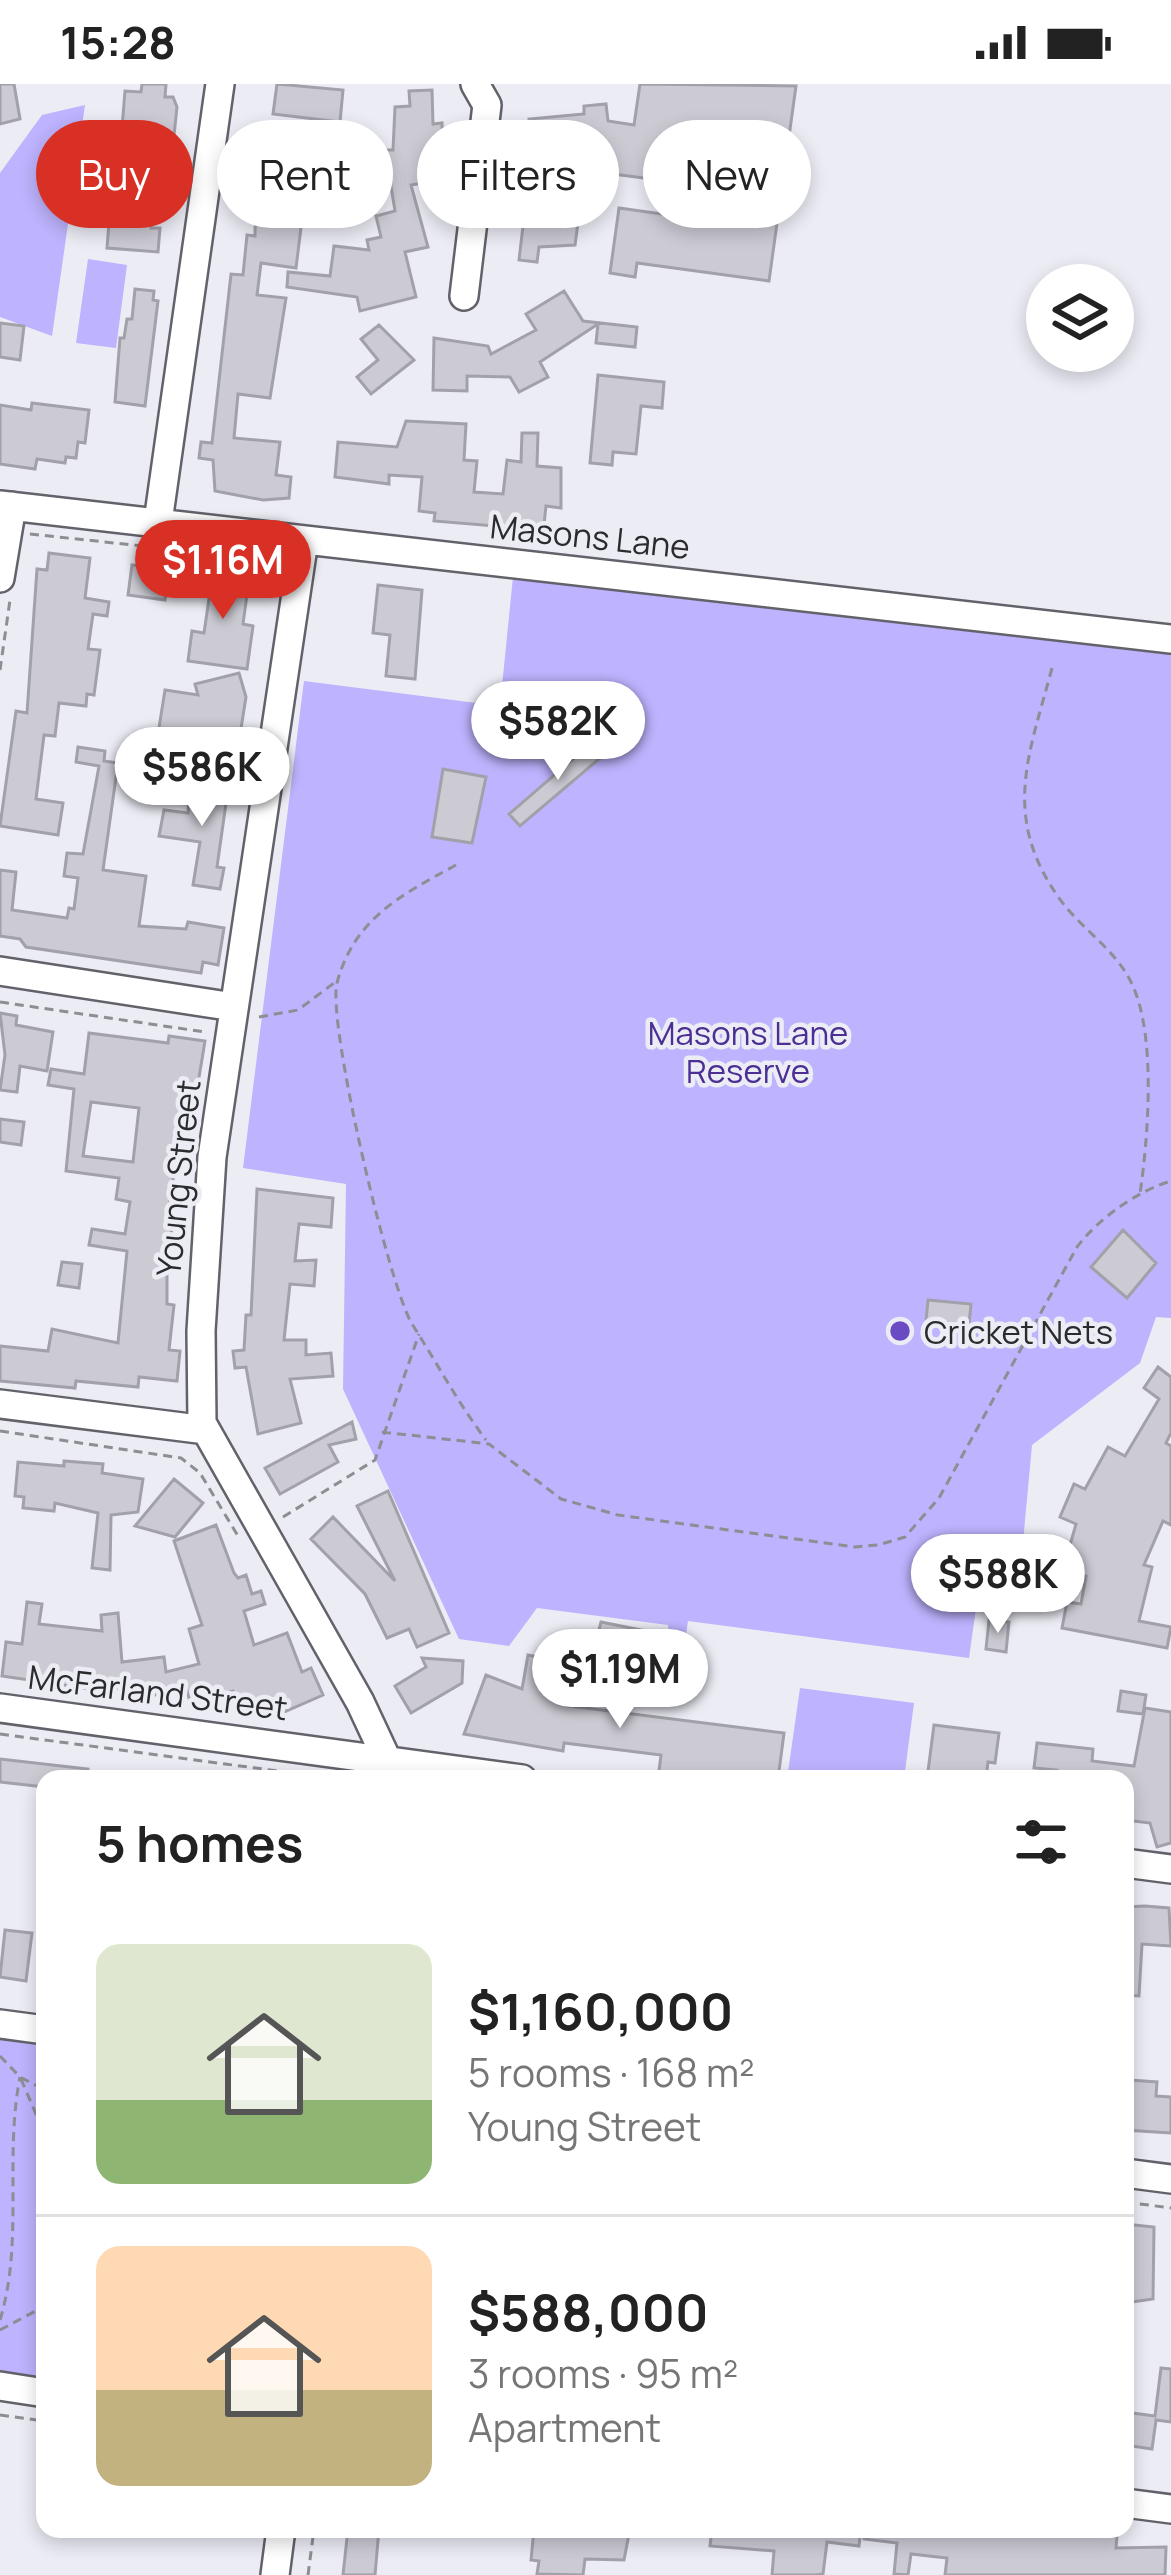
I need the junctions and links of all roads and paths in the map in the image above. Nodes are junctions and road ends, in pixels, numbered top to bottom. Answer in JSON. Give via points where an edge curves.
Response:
{"nodes":[{"id":1,"x":220,"y":84,"type":"edge"},
{"id":2,"x":475,"y":84,"type":"edge"},
{"id":3,"x":464,"y":296,"type":"dead end"},
{"id":4,"x":6,"y":506,"type":"edge"},
{"id":5,"x":158,"y":522,"type":"junction"},
{"id":6,"x":304,"y":541,"type":"junction"},
{"id":7,"x":5,"y":590,"type":"edge"},
{"id":8,"x":1171,"y":639,"type":"edge"},
{"id":9,"x":1052,"y":668,"type":"dead end"},
{"id":10,"x":0,"y":670,"type":"edge"},
{"id":11,"x":456,"y":865,"type":"dead end"},
{"id":12,"x":0,"y":971,"type":"edge"},
{"id":13,"x":338,"y":980,"type":"junction"},
{"id":14,"x":0,"y":1002,"type":"edge"},
{"id":15,"x":226,"y":1019,"type":"junction"},
{"id":16,"x":1171,"y":1181,"type":"edge"},
{"id":17,"x":1139,"y":1196,"type":"junction"},
{"id":18,"x":419,"y":1333,"type":"junction"},
{"id":19,"x":0,"y":1404,"type":"edge"},
{"id":20,"x":206,"y":1430,"type":"junction"},
{"id":21,"x":0,"y":1431,"type":"edge"},
{"id":22,"x":382,"y":1432,"type":"junction"},
{"id":23,"x":489,"y":1444,"type":"junction"},
{"id":24,"x":249,"y":1532,"type":"junction"},
{"id":25,"x":360,"y":1702,"type":"junction"},
{"id":26,"x":0,"y":1708,"type":"edge"},
{"id":27,"x":0,"y":1734,"type":"edge"},
{"id":28,"x":306,"y":1748,"type":"junction"},
{"id":29,"x":270,"y":1770,"type":"edge"},
{"id":30,"x":390,"y":1770,"type":"edge"},
{"id":31,"x":394,"y":1770,"type":"edge"},
{"id":32,"x":1134,"y":1864,"type":"edge"},
{"id":33,"x":1171,"y":1869,"type":"edge"},
{"id":34,"x":0,"y":2024,"type":"edge"},
{"id":35,"x":36,"y":2029,"type":"edge"},
{"id":36,"x":0,"y":2056,"type":"edge"},
{"id":37,"x":20,"y":2077,"type":"junction"},
{"id":38,"x":36,"y":2085,"type":"edge"},
{"id":39,"x":36,"y":2114,"type":"edge"},
{"id":40,"x":1134,"y":2174,"type":"edge"},
{"id":41,"x":1171,"y":2179,"type":"edge"},
{"id":42,"x":1134,"y":2203,"type":"edge"},
{"id":43,"x":1171,"y":2208,"type":"edge"},
{"id":44,"x":36,"y":2311,"type":"edge"},
{"id":45,"x":0,"y":2320,"type":"edge"},
{"id":46,"x":0,"y":2330,"type":"edge"},
{"id":47,"x":0,"y":2386,"type":"edge"},
{"id":48,"x":36,"y":2392,"type":"edge"},
{"id":49,"x":0,"y":2414,"type":"edge"},
{"id":50,"x":36,"y":2420,"type":"edge"},
{"id":51,"x":1134,"y":2504,"type":"edge"},
{"id":52,"x":1171,"y":2510,"type":"edge"},
{"id":53,"x":280,"y":2538,"type":"edge"},
{"id":54,"x":313,"y":2538,"type":"edge"},
{"id":55,"x":275,"y":2575,"type":"edge"},
{"id":56,"x":308,"y":2575,"type":"edge"}],
"edges":[{"from":1,"to":5,"type":"street"},
{"from":2,"to":3,"type":"street","via":[[487,105]]},
{"from":4,"to":5,"type":"street","name":"Masons Lane"},
{"from":4,"to":7,"type":"street"},
{"from":5,"to":6,"type":"street","name":"Masons Lane"},
{"from":6,"to":8,"type":"street","name":"Masons Lane"},
{"from":6,"to":15,"type":"street","name":"Young Street"},
{"from":7,"to":10,"type":"path"},
{"from":9,"to":17,"type":"path","via":[[1021,788],[1033,847],[1059,898],[1133,984],[1150,1123]]},
{"from":11,"to":13,"type":"path","via":[[371,917]]},
{"from":12,"to":15,"type":"street"},
{"from":13,"to":15,"type":"path","via":[[298,1010]]},
{"from":13,"to":18,"type":"path","via":[[354,1119]]},
{"from":14,"to":15,"type":"path"},
{"from":15,"to":20,"type":"street","name":"Young Street","via":[[205,1245]]},
{"from":16,"to":17,"type":"path"},
{"from":17,"to":23,"type":"path","via":[[1077,1247],[939,1498],[905,1537],[855,1547],[618,1515],[561,1499]]},
{"from":18,"to":22,"type":"path"},
{"from":18,"to":23,"type":"path"},
{"from":19,"to":20,"type":"street"},
{"from":20,"to":24,"type":"street","name":"Young Street"},
{"from":21,"to":24,"type":"path","via":[[181,1458]]},
{"from":22,"to":23,"type":"path"},
{"from":22,"to":24,"type":"path","via":[[375,1460]]},
{"from":24,"to":25,"type":"street","name":"Young Street"},
{"from":25,"to":28,"type":"street","name":"McFarland Street","via":[[341,1733]]},
{"from":25,"to":31,"type":"street","name":"Young Street"},
{"from":26,"to":28,"type":"street","name":"McFarland Street"},
{"from":27,"to":29,"type":"path"},
{"from":28,"to":30,"type":"street","name":"McFarland Street"},
{"from":32,"to":33,"type":"street"},
{"from":34,"to":35,"type":"street"},
{"from":36,"to":37,"type":"path"},
{"from":37,"to":38,"type":"path"},
{"from":37,"to":39,"type":"path"},
{"from":37,"to":45,"type":"path","via":[[10,2129],[12,2280]]},
{"from":40,"to":41,"type":"street"},
{"from":42,"to":43,"type":"path"},
{"from":44,"to":46,"type":"path"},
{"from":47,"to":48,"type":"street"},
{"from":49,"to":50,"type":"path"},
{"from":51,"to":52,"type":"street"},
{"from":53,"to":55,"type":"street"},
{"from":54,"to":56,"type":"path"}]}
